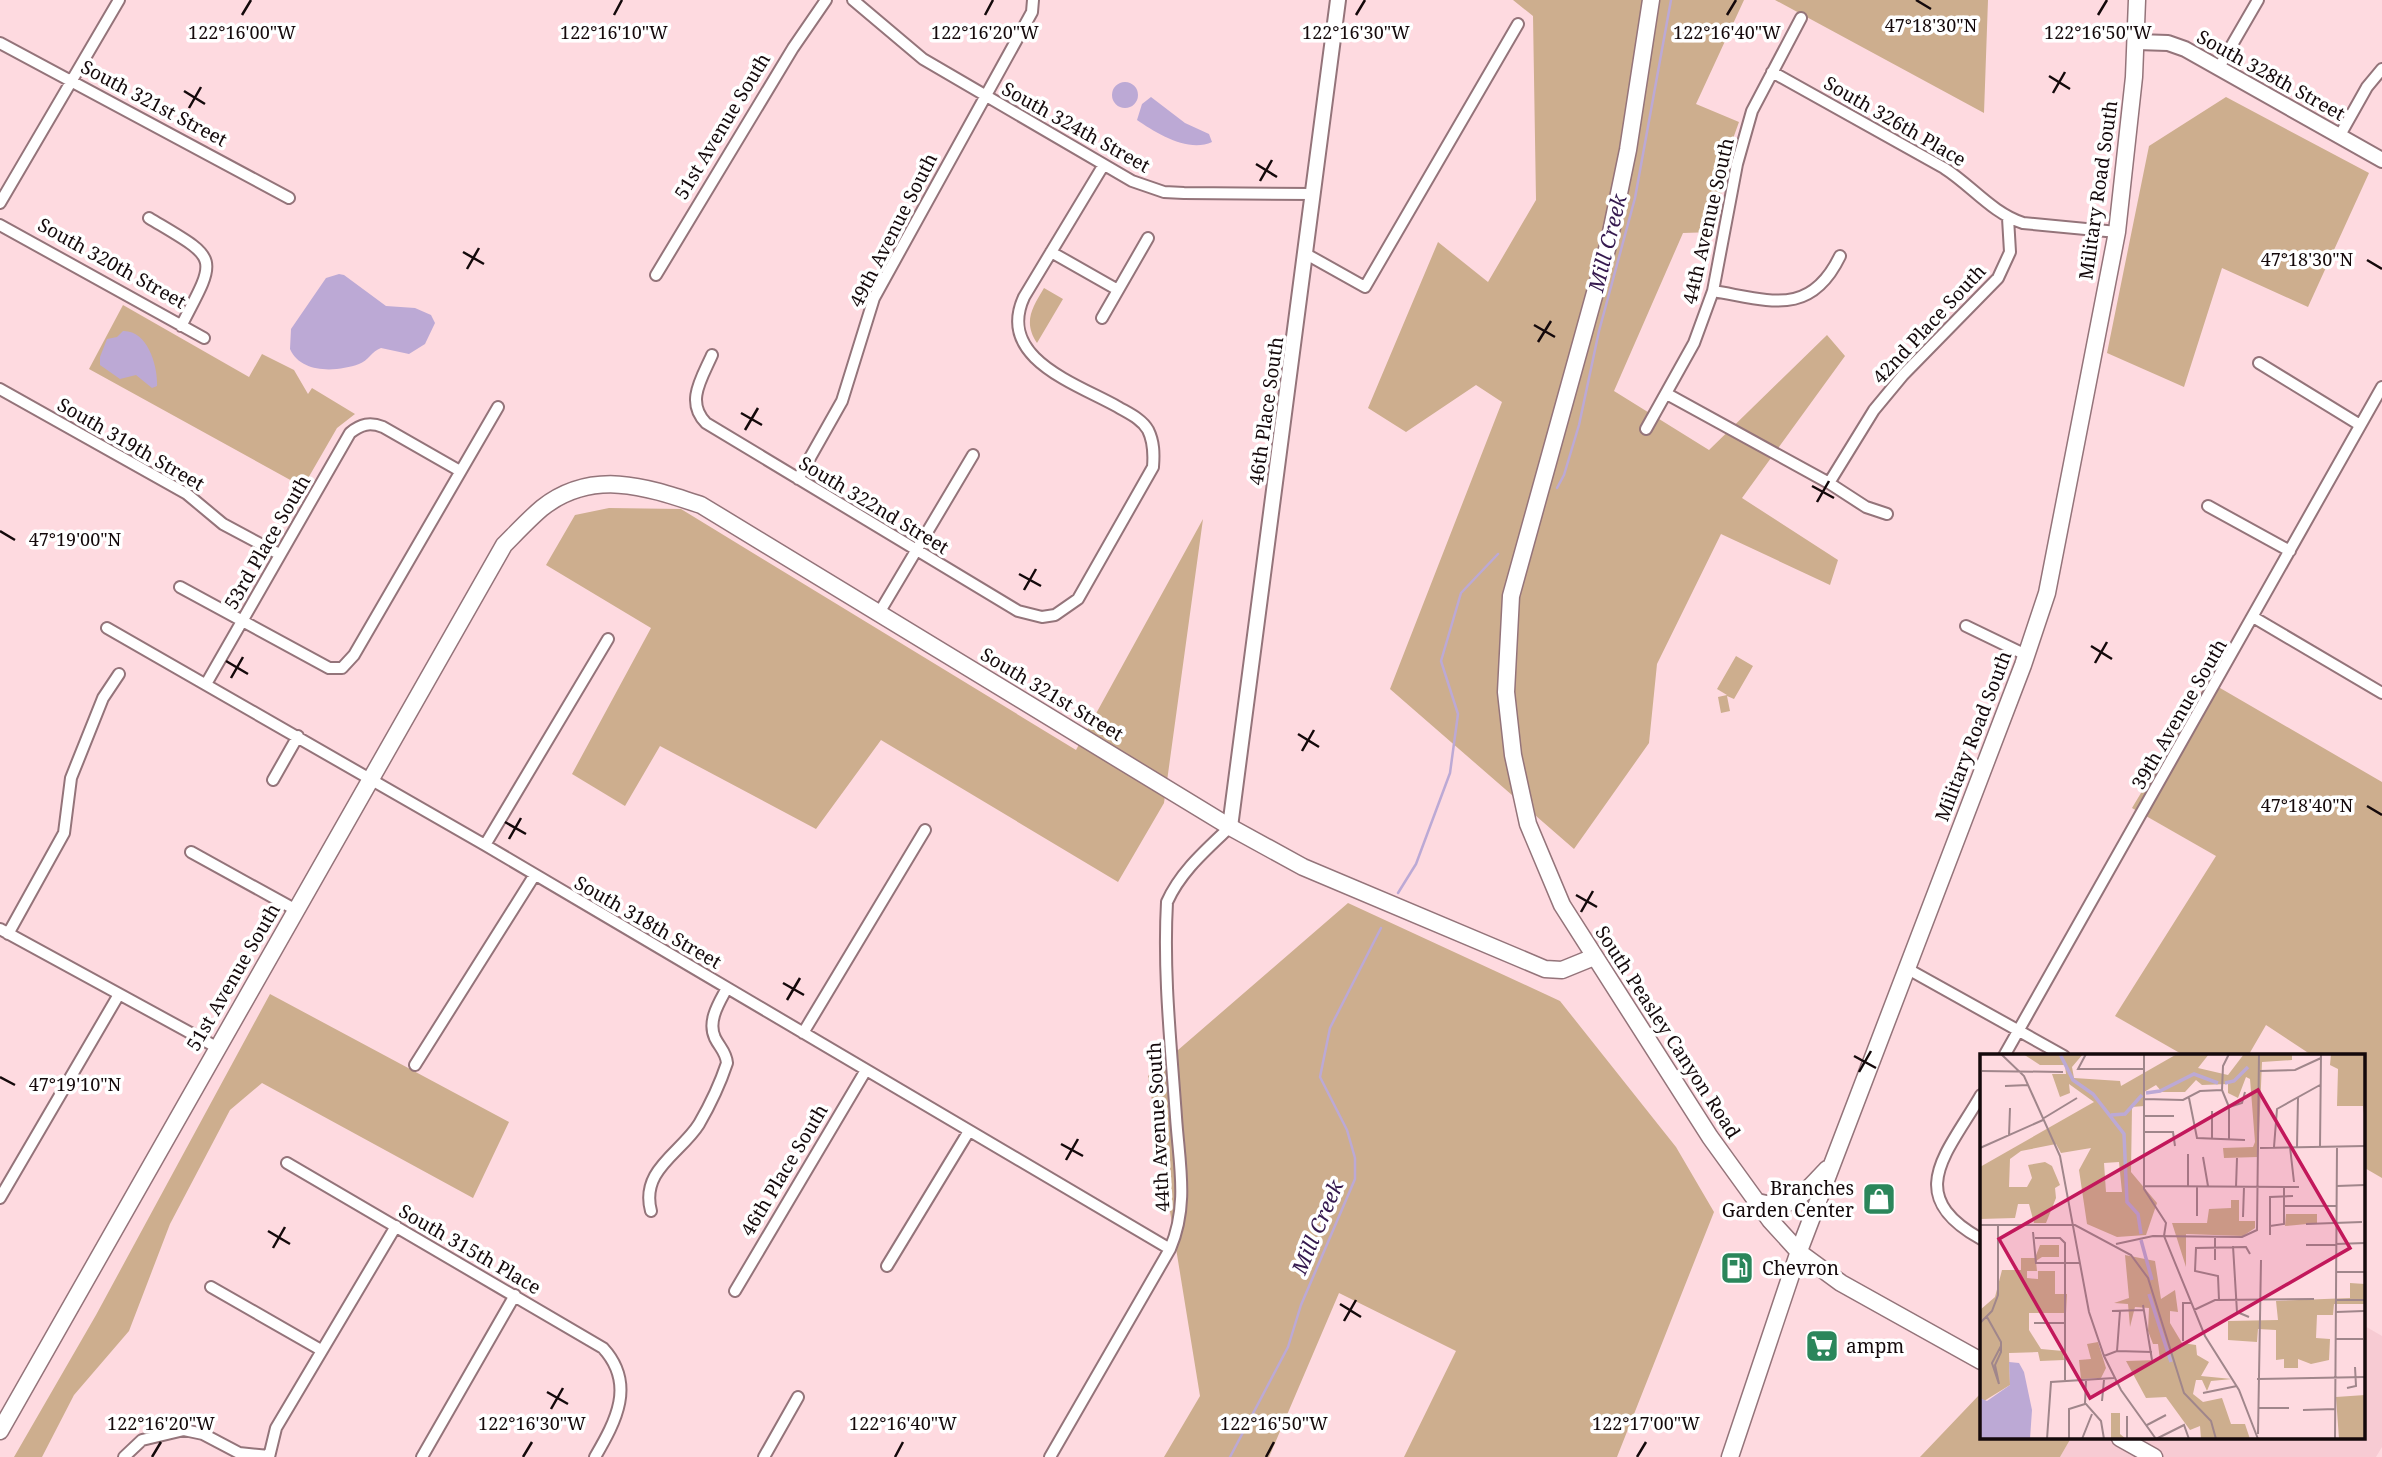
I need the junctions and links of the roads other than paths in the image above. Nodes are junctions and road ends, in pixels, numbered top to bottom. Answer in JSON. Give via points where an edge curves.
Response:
{"nodes":[{"id":1,"x":119,"y":0,"type":"edge"},
{"id":2,"x":826,"y":0,"type":"edge"},
{"id":3,"x":853,"y":0,"type":"edge"},
{"id":4,"x":1338,"y":0,"type":"edge"},
{"id":5,"x":1651,"y":0,"type":"edge"},
{"id":6,"x":2137,"y":0,"type":"edge"},
{"id":7,"x":2258,"y":0,"type":"edge"},
{"id":8,"x":1033,"y":2,"type":"edge"},
{"id":9,"x":1801,"y":18,"type":"dead end"},
{"id":10,"x":1517,"y":24,"type":"dead end"},
{"id":11,"x":2137,"y":42,"type":"junction"},
{"id":12,"x":0,"y":43,"type":"edge"},
{"id":13,"x":2218,"y":69,"type":"junction"},
{"id":14,"x":2382,"y":69,"type":"edge"},
{"id":15,"x":1772,"y":72,"type":"junction"},
{"id":16,"x":72,"y":83,"type":"junction"},
{"id":17,"x":984,"y":96,"type":"junction"},
{"id":18,"x":2340,"y":135,"type":"junction"},
{"id":19,"x":2382,"y":160,"type":"edge"},
{"id":20,"x":1103,"y":166,"type":"junction"},
{"id":21,"x":1314,"y":194,"type":"junction"},
{"id":22,"x":289,"y":198,"type":"dead end"},
{"id":23,"x":0,"y":203,"type":"edge"},
{"id":24,"x":149,"y":218,"type":"dead end"},
{"id":25,"x":2008,"y":218,"type":"junction"},
{"id":26,"x":0,"y":225,"type":"edge"},
{"id":27,"x":2117,"y":233,"type":"junction"},
{"id":28,"x":1148,"y":238,"type":"dead end"},
{"id":29,"x":1051,"y":251,"type":"junction"},
{"id":30,"x":1306,"y":254,"type":"junction"},
{"id":31,"x":1840,"y":256,"type":"dead end"},
{"id":32,"x":656,"y":275,"type":"dead end"},
{"id":33,"x":1118,"y":290,"type":"junction"},
{"id":34,"x":1713,"y":291,"type":"junction"},
{"id":35,"x":1102,"y":318,"type":"dead end"},
{"id":36,"x":181,"y":326,"type":"junction"},
{"id":37,"x":204,"y":338,"type":"dead end"},
{"id":38,"x":712,"y":355,"type":"dead end"},
{"id":39,"x":2259,"y":363,"type":"dead end"},
{"id":40,"x":2382,"y":387,"type":"edge"},
{"id":41,"x":0,"y":388,"type":"edge"},
{"id":42,"x":1667,"y":394,"type":"junction"},
{"id":43,"x":498,"y":407,"type":"dead end"},
{"id":44,"x":2360,"y":425,"type":"junction"},
{"id":45,"x":1646,"y":429,"type":"dead end"},
{"id":46,"x":973,"y":455,"type":"dead end"},
{"id":47,"x":460,"y":471,"type":"junction"},
{"id":48,"x":798,"y":479,"type":"junction"},
{"id":49,"x":1829,"y":483,"type":"junction"},
{"id":50,"x":2208,"y":506,"type":"dead end"},
{"id":51,"x":1886,"y":514,"type":"dead end"},
{"id":52,"x":504,"y":545,"type":"joint"},
{"id":53,"x":2290,"y":551,"type":"junction"},
{"id":54,"x":915,"y":552,"type":"junction"},
{"id":55,"x":279,"y":554,"type":"junction"},
{"id":56,"x":180,"y":587,"type":"dead end"},
{"id":57,"x":879,"y":614,"type":"junction"},
{"id":58,"x":2253,"y":617,"type":"junction"},
{"id":59,"x":242,"y":621,"type":"junction"},
{"id":60,"x":1966,"y":626,"type":"dead end"},
{"id":61,"x":107,"y":628,"type":"dead end"},
{"id":62,"x":608,"y":639,"type":"dead end"},
{"id":63,"x":2026,"y":656,"type":"junction"},
{"id":64,"x":119,"y":674,"type":"dead end"},
{"id":65,"x":206,"y":684,"type":"junction"},
{"id":66,"x":2382,"y":693,"type":"edge"},
{"id":67,"x":298,"y":736,"type":"junction"},
{"id":68,"x":370,"y":779,"type":"junction"},
{"id":69,"x":273,"y":780,"type":"dead end"},
{"id":70,"x":1230,"y":827,"type":"junction"},
{"id":71,"x":925,"y":831,"type":"dead end"},
{"id":72,"x":485,"y":845,"type":"junction"},
{"id":73,"x":191,"y":852,"type":"dead end"},
{"id":74,"x":534,"y":876,"type":"junction"},
{"id":75,"x":296,"y":910,"type":"junction"},
{"id":76,"x":4,"y":931,"type":"edge"},
{"id":77,"x":1594,"y":957,"type":"junction"},
{"id":78,"x":1906,"y":968,"type":"junction"},
{"id":79,"x":727,"y":988,"type":"junction"},
{"id":80,"x":118,"y":996,"type":"junction"},
{"id":81,"x":2019,"y":1031,"type":"junction"},
{"id":82,"x":803,"y":1033,"type":"junction"},
{"id":83,"x":218,"y":1048,"type":"junction"},
{"id":84,"x":2005,"y":1054,"type":"edge"},
{"id":85,"x":2060,"y":1054,"type":"edge"},
{"id":86,"x":415,"y":1065,"type":"dead end"},
{"id":87,"x":866,"y":1070,"type":"junction"},
{"id":88,"x":1980,"y":1097,"type":"edge"},
{"id":89,"x":969,"y":1131,"type":"junction"},
{"id":90,"x":287,"y":1163,"type":"dead end"},
{"id":91,"x":1831,"y":1165,"type":"junction"},
{"id":92,"x":0,"y":1198,"type":"edge"},
{"id":93,"x":1755,"y":1201,"type":"junction"},
{"id":94,"x":651,"y":1211,"type":"dead end"},
{"id":95,"x":396,"y":1226,"type":"junction"},
{"id":96,"x":1980,"y":1238,"type":"edge"},
{"id":97,"x":1170,"y":1249,"type":"junction"},
{"id":98,"x":1799,"y":1251,"type":"junction"},
{"id":99,"x":887,"y":1266,"type":"dead end"},
{"id":100,"x":211,"y":1287,"type":"dead end"},
{"id":101,"x":735,"y":1291,"type":"dead end"},
{"id":102,"x":515,"y":1295,"type":"junction"},
{"id":103,"x":321,"y":1350,"type":"junction"},
{"id":104,"x":1980,"y":1360,"type":"edge"},
{"id":105,"x":798,"y":1397,"type":"dead end"},
{"id":106,"x":0,"y":1431,"type":"edge"},
{"id":107,"x":2124,"y":1440,"type":"edge"},
{"id":108,"x":124,"y":1457,"type":"edge"},
{"id":109,"x":269,"y":1457,"type":"edge"},
{"id":110,"x":422,"y":1457,"type":"edge"},
{"id":111,"x":595,"y":1457,"type":"edge"},
{"id":112,"x":764,"y":1457,"type":"edge"},
{"id":113,"x":1050,"y":1457,"type":"edge"},
{"id":114,"x":1730,"y":1457,"type":"edge"},
{"id":115,"x":2154,"y":1457,"type":"edge"}],
"edges":[{"from":1,"to":16,"type":"street"},
{"from":2,"to":32,"type":"street","name":"51st Avenue South"},
{"from":3,"to":17,"type":"street","name":"South 324th Street","via":[[923,59]]},
{"from":4,"to":21,"type":"street","name":"46th Place South"},
{"from":5,"to":77,"type":"main road","name":"South Peasley Canyon Road","via":[[1609,243],[1517,567],[1508,632],[1506,692],[1528,824],[1562,905]]},
{"from":6,"to":11,"type":"main road","name":"Military Road South"},
{"from":7,"to":13,"type":"street"},
{"from":8,"to":17,"type":"street","name":"49th Avenue South"},
{"from":9,"to":15,"type":"street","name":"44th Avenue South"},
{"from":10,"to":30,"type":"street","via":[[1365,288]]},
{"from":11,"to":13,"type":"street","name":"South 328th Street","via":[[2168,43]]},
{"from":11,"to":27,"type":"main road","name":"Military Road South"},
{"from":12,"to":16,"type":"street","name":"South 321st Street"},
{"from":13,"to":18,"type":"street","name":"South 328th Street"},
{"from":14,"to":18,"type":"street"},
{"from":15,"to":25,"type":"street","name":"South 326th Place","via":[[1970,184]]},
{"from":15,"to":34,"type":"street","name":"44th Avenue South","via":[[1752,111],[1737,164]]},
{"from":16,"to":22,"type":"street","name":"South 321st Street"},
{"from":16,"to":23,"type":"street"},
{"from":17,"to":20,"type":"street","name":"South 324th Street"},
{"from":17,"to":48,"type":"street","name":"49th Avenue South","via":[[874,298],[842,401]]},
{"from":18,"to":19,"type":"street","name":"South 328th Street"},
{"from":20,"to":21,"type":"street","name":"South 324th Street","via":[[1164,192]]},
{"from":20,"to":29,"type":"street"},
{"from":21,"to":30,"type":"street","name":"46th Place South"},
{"from":24,"to":36,"type":"street","via":[[203,252],[208,264],[204,282]]},
{"from":25,"to":27,"type":"street","name":"South 326th Place"},
{"from":25,"to":49,"type":"street","name":"42nd Place South","via":[[2010,252],[1997,278],[1902,375],[1874,410]]},
{"from":26,"to":36,"type":"street","name":"South 320th Street"},
{"from":27,"to":63,"type":"main road","name":"Military Road South","via":[[2047,593]]},
{"from":28,"to":33,"type":"street"},
{"from":29,"to":33,"type":"street"},
{"from":29,"to":54,"type":"street","name":"South 322nd Street","via":[[1017,312],[1019,339],[1044,366],[1143,423],[1153,444],[1153,467],[1078,599],[1055,615],[1018,611]]},
{"from":30,"to":70,"type":"street","name":"46th Place South"},
{"from":31,"to":34,"type":"street","via":[[1809,294],[1798,300]]},
{"from":33,"to":35,"type":"street"},
{"from":34,"to":42,"type":"street","name":"44th Avenue South","via":[[1694,343]]},
{"from":36,"to":37,"type":"street","name":"South 320th Street"},
{"from":38,"to":48,"type":"street","name":"South 322nd Street","via":[[695,408],[706,423]]},
{"from":39,"to":44,"type":"street"},
{"from":40,"to":44,"type":"street","name":"39th Avenue South"},
{"from":41,"to":55,"type":"street","name":"South 319th Street","via":[[187,494],[223,524]]},
{"from":42,"to":45,"type":"street","name":"44th Avenue South"},
{"from":42,"to":49,"type":"street"},
{"from":43,"to":47,"type":"street"},
{"from":44,"to":53,"type":"street","name":"39th Avenue South"},
{"from":46,"to":54,"type":"street"},
{"from":47,"to":55,"type":"street","name":"53rd Place South","via":[[383,427],[366,424],[350,433]]},
{"from":47,"to":59,"type":"street","via":[[354,655],[342,668],[330,668]]},
{"from":48,"to":54,"type":"street","name":"South 322nd Street"},
{"from":49,"to":51,"type":"street"},
{"from":50,"to":53,"type":"street"},
{"from":52,"to":57,"type":"main road","name":"South 321st Street","via":[[543,507],[564,494],[589,486],[635,484],[701,505]]},
{"from":52,"to":68,"type":"main road","name":"51st Avenue South"},
{"from":53,"to":58,"type":"street","name":"39th Avenue South"},
{"from":54,"to":57,"type":"street"},
{"from":55,"to":59,"type":"street","name":"53rd Place South"},
{"from":56,"to":59,"type":"street"},
{"from":57,"to":70,"type":"main road","name":"South 321st Street"},
{"from":58,"to":66,"type":"street"},
{"from":58,"to":81,"type":"street","name":"39th Avenue South"},
{"from":59,"to":65,"type":"street","name":"53rd Place South"},
{"from":60,"to":63,"type":"street"},
{"from":61,"to":65,"type":"street","name":"South 318th Street"},
{"from":62,"to":72,"type":"street"},
{"from":63,"to":78,"type":"main road","name":"Military Road South"},
{"from":64,"to":76,"type":"street","via":[[103,698],[71,778],[64,833]]},
{"from":65,"to":67,"type":"street","name":"South 318th Street"},
{"from":67,"to":68,"type":"street","name":"South 318th Street"},
{"from":67,"to":69,"type":"street"},
{"from":68,"to":72,"type":"street","name":"South 318th Street"},
{"from":68,"to":75,"type":"main road","name":"51st Avenue South"},
{"from":70,"to":77,"type":"main road","name":"South 321st Street","via":[[1303,867],[1545,969],[1562,970]]},
{"from":70,"to":97,"type":"street","name":"44th Avenue South","via":[[1190,866],[1167,902],[1168,992],[1182,1201],[1180,1226]]},
{"from":71,"to":82,"type":"street"},
{"from":72,"to":74,"type":"street","name":"South 318th Street"},
{"from":73,"to":75,"type":"street"},
{"from":74,"to":79,"type":"street","name":"South 318th Street"},
{"from":74,"to":86,"type":"street"},
{"from":75,"to":83,"type":"main road","name":"51st Avenue South"},
{"from":76,"to":80,"type":"street"},
{"from":77,"to":93,"type":"main road","name":"South Peasley Canyon Road"},
{"from":78,"to":81,"type":"street"},
{"from":78,"to":91,"type":"main road","name":"Military Road South"},
{"from":79,"to":82,"type":"street","name":"South 318th Street"},
{"from":79,"to":94,"type":"street","via":[[712,1022],[727,1063],[699,1124],[668,1157],[649,1188]]},
{"from":80,"to":83,"type":"street"},
{"from":80,"to":92,"type":"street"},
{"from":81,"to":84,"type":"street","name":"39th Avenue South"},
{"from":81,"to":85,"type":"street"},
{"from":82,"to":87,"type":"street","name":"South 318th Street"},
{"from":83,"to":106,"type":"main road","name":"51st Avenue South"},
{"from":87,"to":89,"type":"street","name":"South 318th Street"},
{"from":87,"to":101,"type":"street","name":"46th Place South"},
{"from":88,"to":96,"type":"street","via":[[1937,1178],[1938,1200],[1947,1216]]},
{"from":89,"to":97,"type":"street","name":"South 318th Street"},
{"from":89,"to":99,"type":"street"},
{"from":90,"to":95,"type":"street","name":"South 315th Place"},
{"from":91,"to":93,"type":"main road","via":[[1795,1200],[1777,1206]]},
{"from":91,"to":98,"type":"main road","name":"Military Road South"},
{"from":93,"to":98,"type":"main road","name":"South Peasley Canyon Road"},
{"from":95,"to":102,"type":"street","name":"South 315th Place"},
{"from":95,"to":103,"type":"street"},
{"from":97,"to":113,"type":"street","name":"44th Avenue South"},
{"from":98,"to":104,"type":"main road","via":[[1870,1301]]},
{"from":98,"to":114,"type":"main road","name":"Military Road South"},
{"from":100,"to":103,"type":"street"},
{"from":102,"to":110,"type":"street"},
{"from":102,"to":111,"type":"street","name":"South 315th Place","via":[[603,1348],[621,1379],[620,1409]]},
{"from":103,"to":109,"type":"street","via":[[272,1436]]},
{"from":105,"to":112,"type":"street"},
{"from":107,"to":115,"type":"main road"},
{"from":108,"to":109,"type":"street","via":[[142,1440],[184,1430],[203,1434],[239,1453]]}]}
